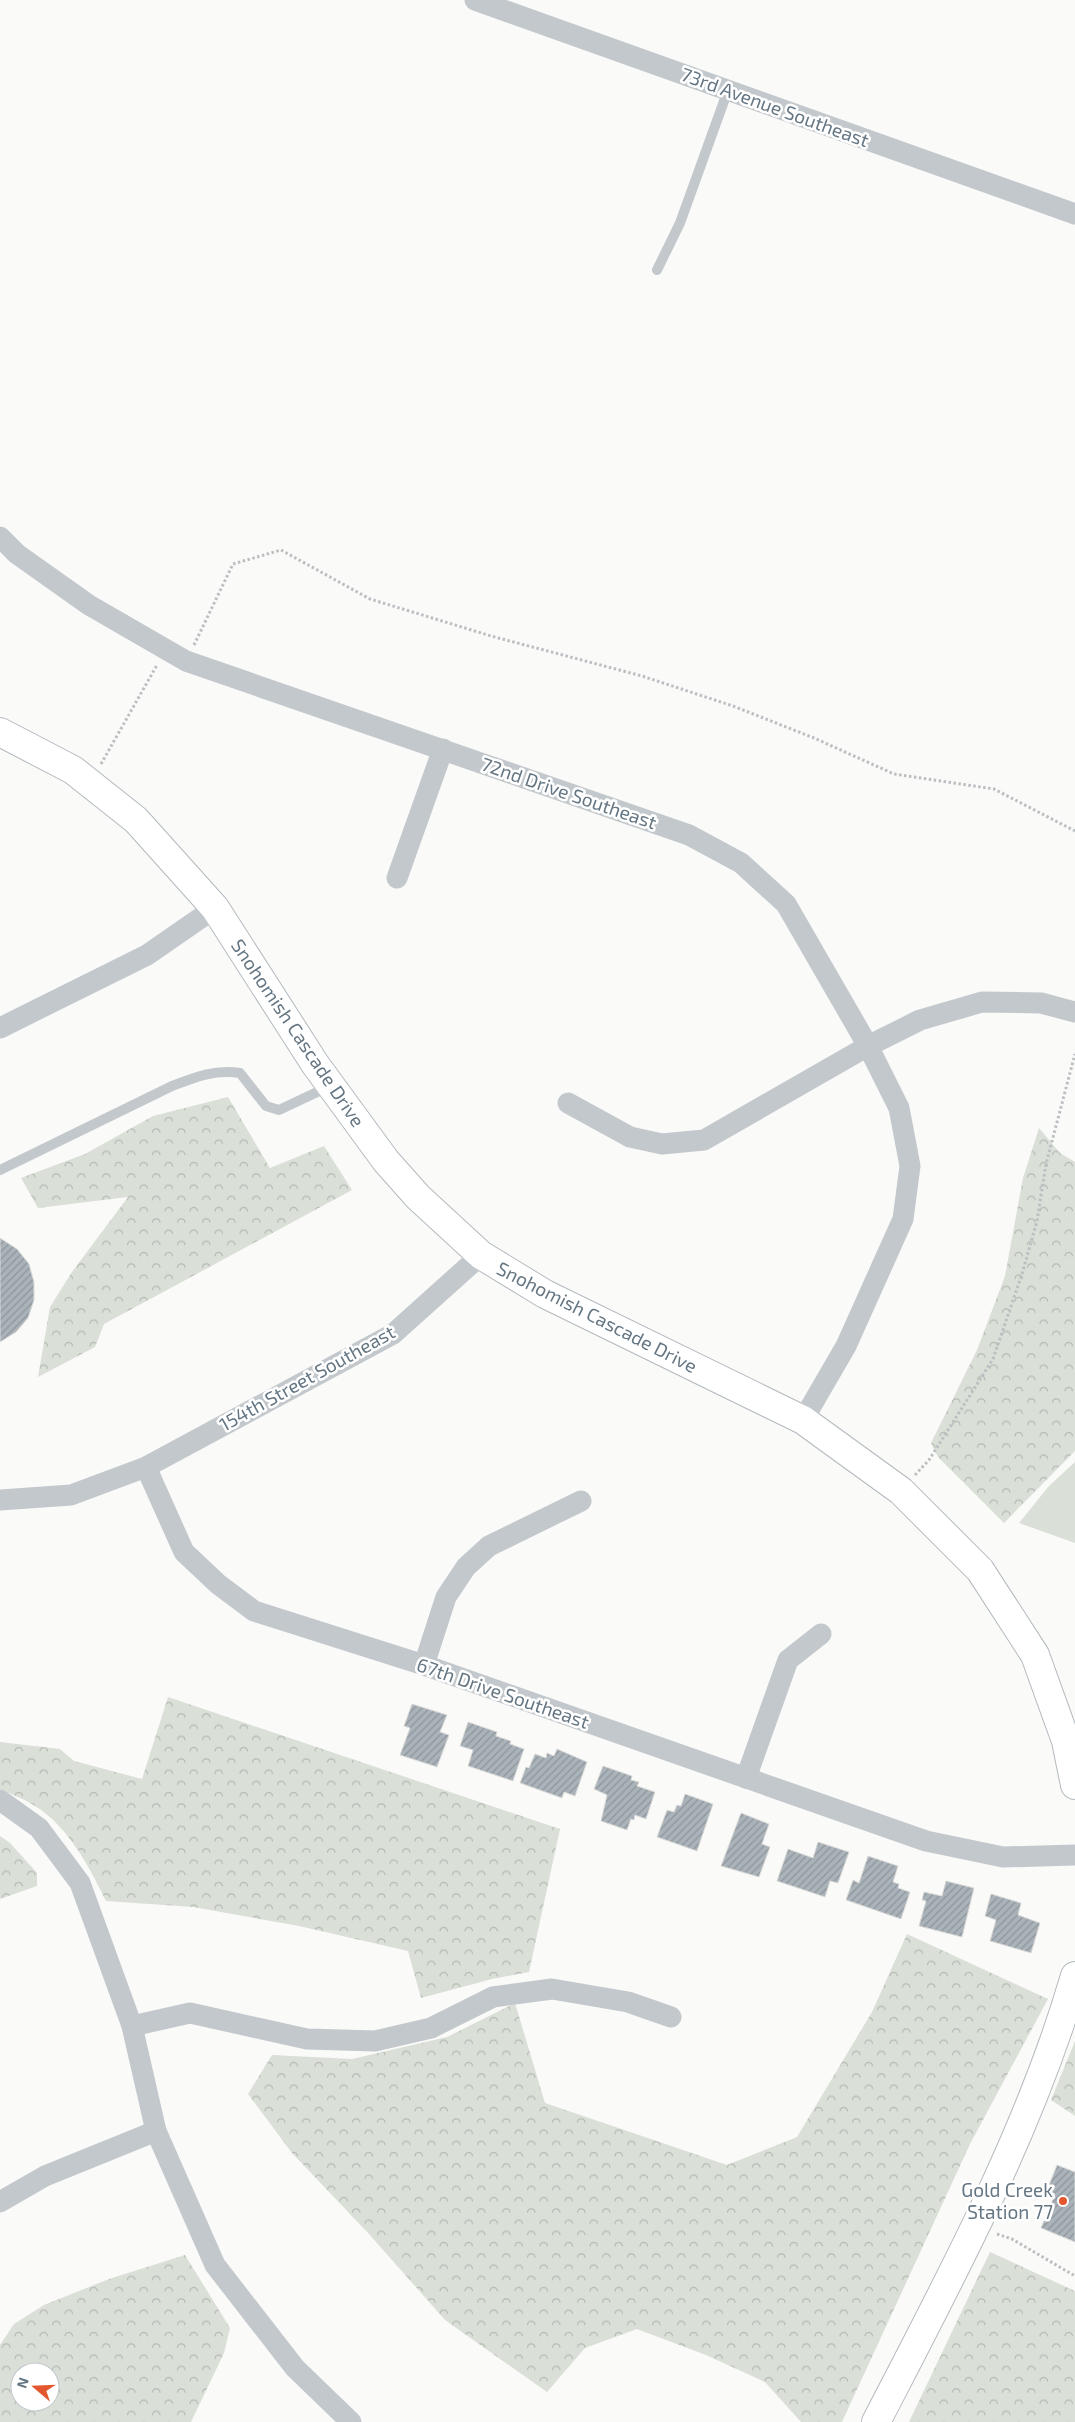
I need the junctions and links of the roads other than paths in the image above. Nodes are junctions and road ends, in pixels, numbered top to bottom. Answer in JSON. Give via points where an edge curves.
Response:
{"nodes":[{"id":1,"x":475,"y":0,"type":"edge"},
{"id":2,"x":728,"y":90,"type":"junction"},
{"id":3,"x":1075,"y":214,"type":"edge"},
{"id":4,"x":657,"y":270,"type":"dead end"},
{"id":5,"x":0,"y":537,"type":"edge"},
{"id":6,"x":0,"y":732,"type":"edge"},
{"id":7,"x":443,"y":750,"type":"junction"},
{"id":8,"x":397,"y":878,"type":"dead end"},
{"id":9,"x":215,"y":908,"type":"junction"},
{"id":10,"x":1075,"y":1012,"type":"edge"},
{"id":11,"x":0,"y":1028,"type":"edge"},
{"id":12,"x":868,"y":1046,"type":"junction"},
{"id":13,"x":331,"y":1086,"type":"junction"},
{"id":14,"x":568,"y":1103,"type":"dead end"},
{"id":15,"x":0,"y":1170,"type":"edge"},
{"id":16,"x":480,"y":1255,"type":"junction"},
{"id":17,"x":803,"y":1420,"type":"junction"},
{"id":18,"x":146,"y":1467,"type":"junction"},
{"id":19,"x":0,"y":1500,"type":"edge"},
{"id":20,"x":580,"y":1501,"type":"dead end"},
{"id":21,"x":821,"y":1634,"type":"dead end"},
{"id":22,"x":424,"y":1665,"type":"junction"},
{"id":23,"x":746,"y":1778,"type":"junction"},
{"id":24,"x":1075,"y":1785,"type":"edge"},
{"id":25,"x":0,"y":1800,"type":"edge"},
{"id":26,"x":1075,"y":1855,"type":"edge"},
{"id":27,"x":1075,"y":1976,"type":"edge"},
{"id":28,"x":671,"y":2017,"type":"dead end"},
{"id":29,"x":132,"y":2026,"type":"junction"},
{"id":30,"x":156,"y":2131,"type":"junction"},
{"id":31,"x":0,"y":2202,"type":"edge"},
{"id":32,"x":351,"y":2422,"type":"edge"},
{"id":33,"x":876,"y":2422,"type":"edge"}],
"edges":[{"from":1,"to":2,"type":"street","name":"73rd Avenue Southeast"},
{"from":2,"to":3,"type":"street","name":"73rd Avenue Southeast"},
{"from":2,"to":4,"type":"lane","via":[[680,223]]},
{"from":5,"to":7,"type":"street","name":"72nd Drive Southeast","via":[[17,554],[89,606],[186,661]]},
{"from":6,"to":9,"type":"street","name":"Snohomish Cascade Drive","via":[[74,770],[136,820]]},
{"from":7,"to":8,"type":"street"},
{"from":7,"to":12,"type":"street","name":"72nd Drive Southeast","via":[[689,834],[741,862],[786,904]]},
{"from":9,"to":11,"type":"street","via":[[147,955]]},
{"from":9,"to":13,"type":"street","name":"Snohomish Cascade Drive"},
{"from":10,"to":12,"type":"street","via":[[1041,1003],[982,1002],[920,1020]]},
{"from":12,"to":14,"type":"street","via":[[704,1140],[662,1144],[630,1136]]},
{"from":12,"to":17,"type":"street","name":"72nd Drive Southeast","via":[[899,1108],[910,1166],[903,1219],[846,1346]]},
{"from":13,"to":15,"type":"lane","via":[[279,1110],[266,1106],[240,1073],[202,1074]]},
{"from":13,"to":16,"type":"street","name":"Snohomish Cascade Drive","via":[[392,1168]]},
{"from":16,"to":17,"type":"street","name":"Snohomish Cascade Drive","via":[[545,1294]]},
{"from":16,"to":18,"type":"street","name":"154th Street Southeast","via":[[393,1334]]},
{"from":17,"to":24,"type":"street","name":"Snohomish Cascade Drive","via":[[901,1491],[980,1570],[1035,1655],[1066,1741]]},
{"from":18,"to":19,"type":"street","via":[[71,1495]]},
{"from":18,"to":22,"type":"street","name":"67th Drive Southeast","via":[[184,1552],[218,1584],[254,1611]]},
{"from":20,"to":22,"type":"street","via":[[489,1546],[466,1567],[446,1597]]},
{"from":21,"to":23,"type":"street","via":[[788,1660]]},
{"from":22,"to":23,"type":"street","name":"67th Drive Southeast"},
{"from":23,"to":26,"type":"street","name":"67th Drive Southeast","via":[[926,1841],[1003,1857]]},
{"from":25,"to":29,"type":"street","via":[[39,1828],[80,1883]]},
{"from":27,"to":33,"type":"street","via":[[1062,2022],[994,2186]]},
{"from":28,"to":29,"type":"street","via":[[628,2002],[552,1989],[493,1997],[431,2028],[374,2041],[307,2039],[190,2013]]},
{"from":29,"to":30,"type":"street"},
{"from":30,"to":31,"type":"street","via":[[45,2176]]},
{"from":30,"to":32,"type":"street","via":[[215,2265],[295,2368]]}]}
